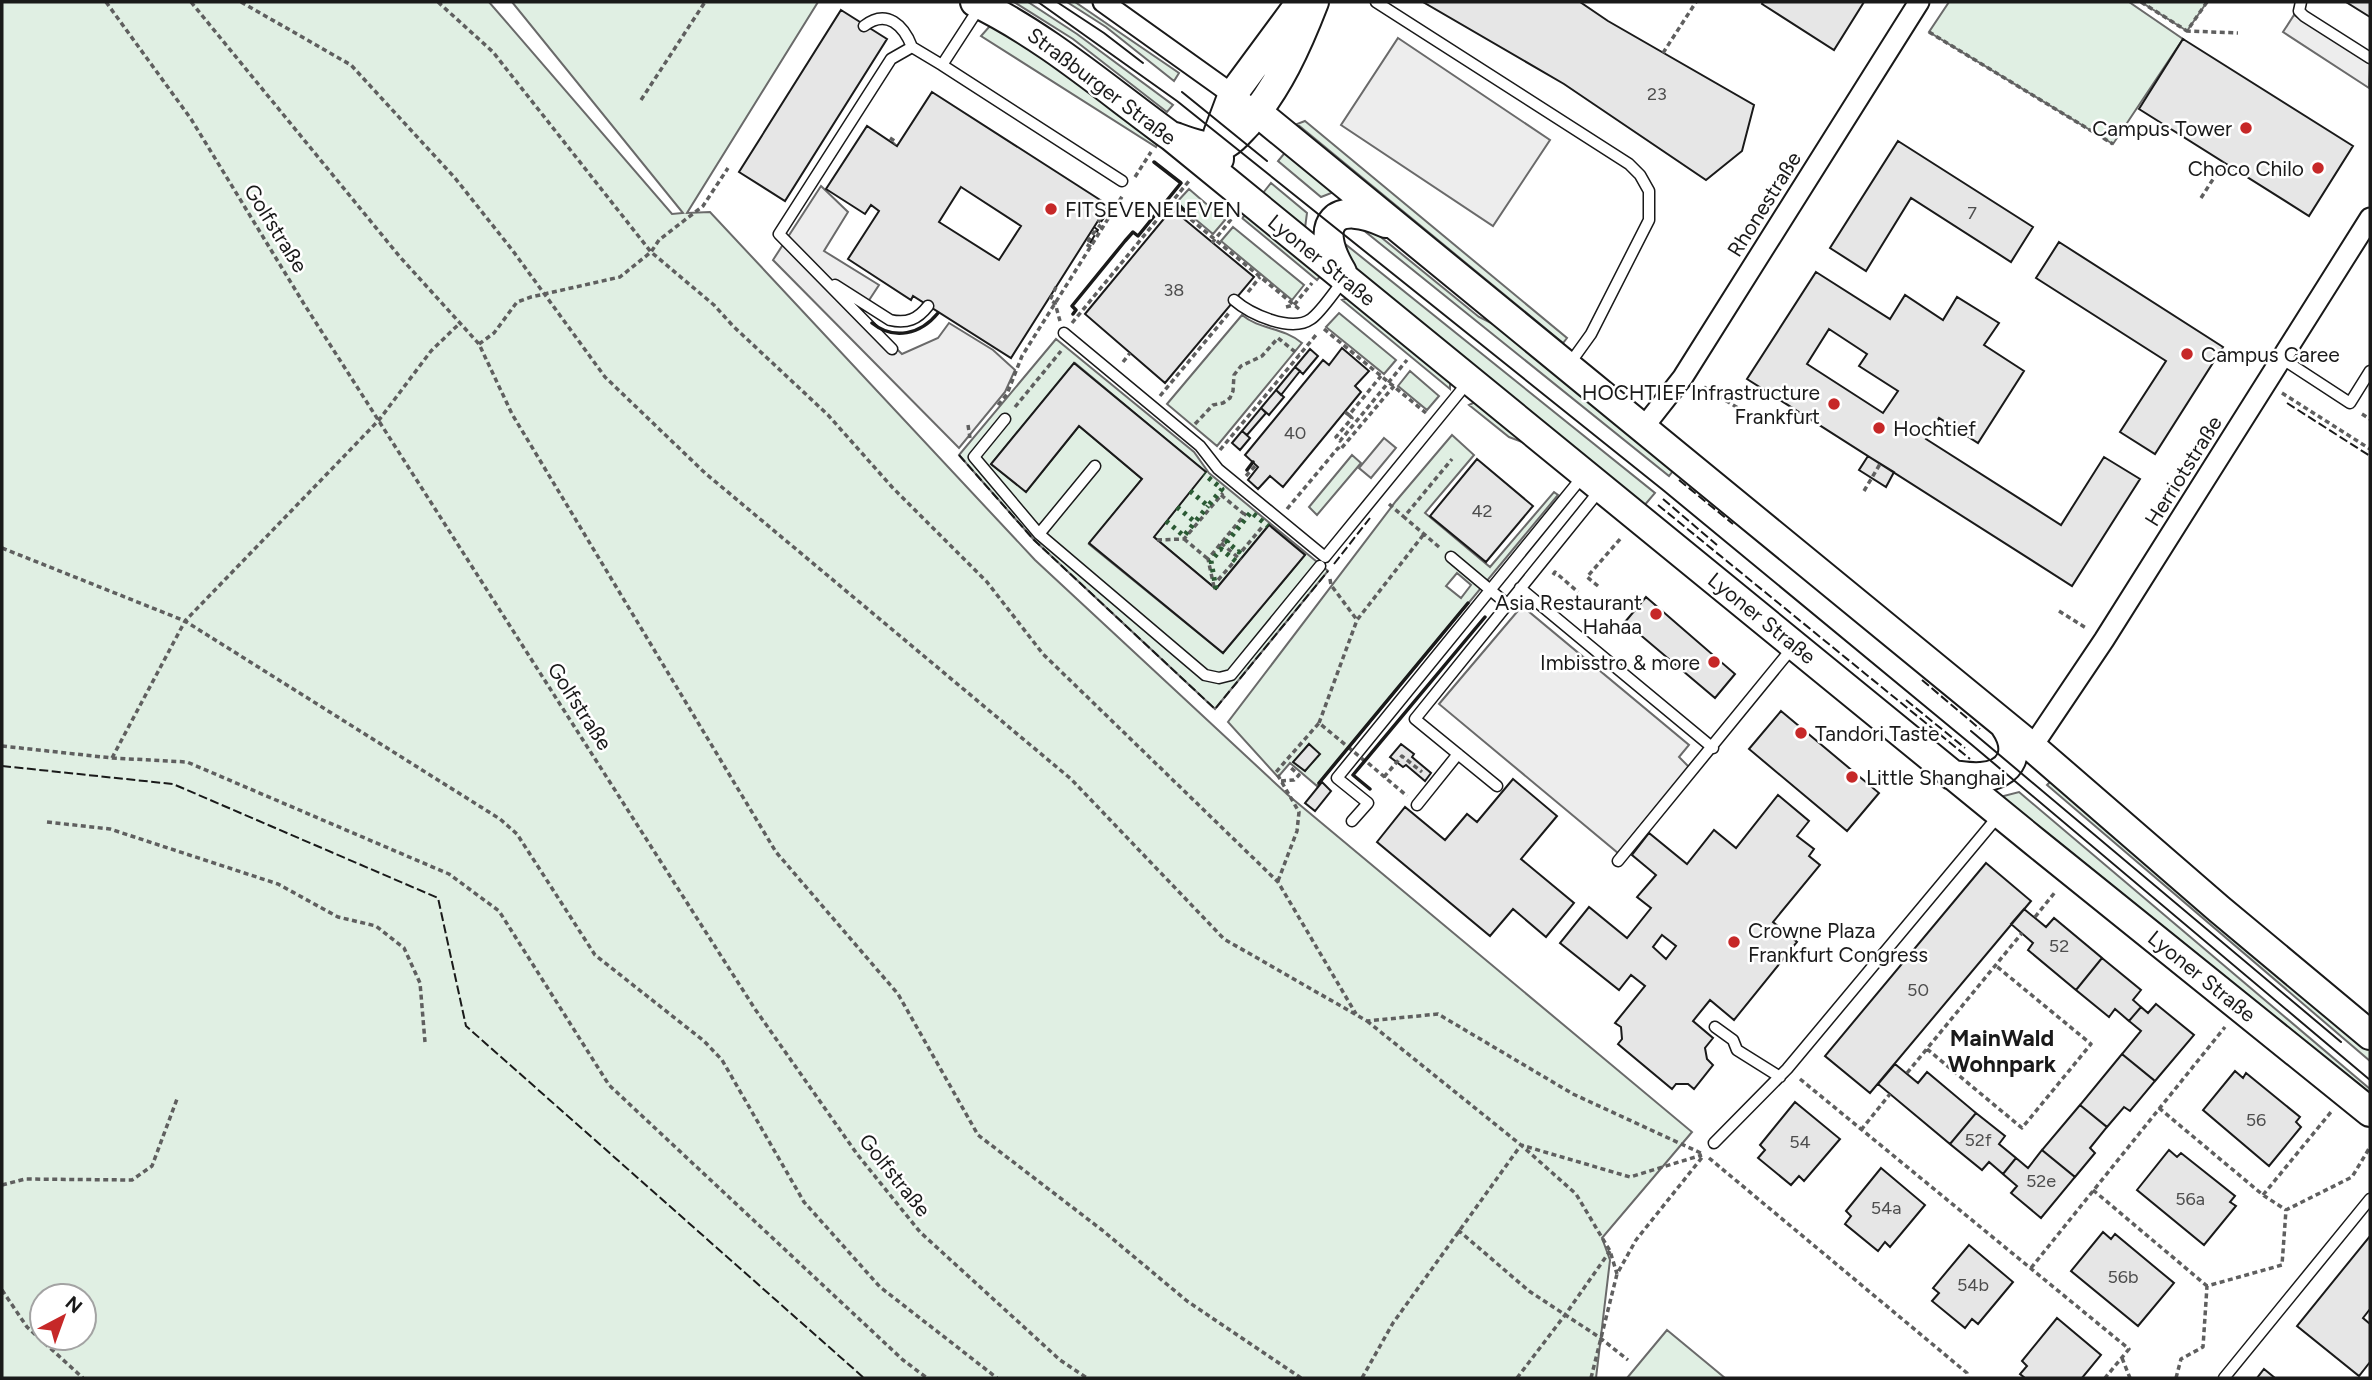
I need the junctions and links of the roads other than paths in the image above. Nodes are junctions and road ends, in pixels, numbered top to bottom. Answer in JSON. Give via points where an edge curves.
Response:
{"nodes":[{"id":1,"x":1103,"y":2,"type":"edge"},
{"id":2,"x":1301,"y":2,"type":"edge"},
{"id":3,"x":1314,"y":2,"type":"edge"},
{"id":4,"x":1376,"y":2,"type":"edge"},
{"id":5,"x":1919,"y":2,"type":"edge"},
{"id":6,"x":2301,"y":2,"type":"edge"},
{"id":7,"x":978,"y":3,"type":"edge"},
{"id":8,"x":864,"y":26,"type":"dead end"},
{"id":9,"x":912,"y":47,"type":"junction"},
{"id":10,"x":2370,"y":58,"type":"edge"},
{"id":11,"x":942,"y":65,"type":"junction"},
{"id":12,"x":1233,"y":94,"type":"junction"},
{"id":13,"x":1258,"y":111,"type":"junction"},
{"id":14,"x":1162,"y":144,"type":"junction"},
{"id":15,"x":1218,"y":146,"type":"junction"},
{"id":16,"x":1223,"y":180,"type":"junction"},
{"id":17,"x":1122,"y":181,"type":"dead end"},
{"id":18,"x":2370,"y":218,"type":"edge"},
{"id":19,"x":1413,"y":238,"type":"junction"},
{"id":20,"x":822,"y":277,"type":"junction"},
{"id":21,"x":1346,"y":278,"type":"junction"},
{"id":22,"x":1236,"y":302,"type":"road end"},
{"id":23,"x":928,"y":306,"type":"dead end"},
{"id":24,"x":1068,"y":336,"type":"road end"},
{"id":25,"x":892,"y":349,"type":"dead end"},
{"id":26,"x":2281,"y":358,"type":"junction"},
{"id":27,"x":1568,"y":366,"type":"junction"},
{"id":28,"x":2370,"y":371,"type":"edge"},
{"id":29,"x":1470,"y":379,"type":"junction"},
{"id":30,"x":1005,"y":419,"type":"road end"},
{"id":31,"x":1643,"y":428,"type":"junction"},
{"id":32,"x":1095,"y":466,"type":"dead end"},
{"id":33,"x":1594,"y":480,"type":"junction"},
{"id":34,"x":1038,"y":534,"type":"junction"},
{"id":35,"x":1451,"y":557,"type":"road end"},
{"id":36,"x":1320,"y":566,"type":"dead end"},
{"id":37,"x":1520,"y":588,"type":"junction"},
{"id":38,"x":1490,"y":590,"type":"junction"},
{"id":39,"x":1507,"y":604,"type":"junction"},
{"id":40,"x":1794,"y":646,"type":"junction"},
{"id":41,"x":2006,"y":726,"type":"junction"},
{"id":42,"x":2032,"y":747,"type":"junction"},
{"id":43,"x":1713,"y":748,"type":"junction"},
{"id":44,"x":1458,"y":754,"type":"junction"},
{"id":45,"x":1952,"y":775,"type":"junction"},
{"id":46,"x":1497,"y":786,"type":"dead end"},
{"id":47,"x":1417,"y":804,"type":"road end"},
{"id":48,"x":2000,"y":814,"type":"junction"},
{"id":49,"x":1352,"y":821,"type":"dead end"},
{"id":50,"x":1618,"y":861,"type":"dead end"},
{"id":51,"x":1715,"y":1027,"type":"dead end"},
{"id":52,"x":2370,"y":1035,"type":"edge"},
{"id":53,"x":1784,"y":1073,"type":"junction"},
{"id":54,"x":2370,"y":1112,"type":"edge"},
{"id":55,"x":1714,"y":1143,"type":"road end"},
{"id":56,"x":2370,"y":1199,"type":"edge"},
{"id":57,"x":2224,"y":1378,"type":"edge"}],
"edges":[{"from":1,"to":12,"type":"street"},
{"from":2,"to":12,"type":"main road"},
{"from":3,"to":13,"type":"main road","via":[[1290,60]]},
{"from":4,"to":27,"type":"lane","via":[[1629,164],[1645,183],[1651,204],[1649,219],[1591,334]]},
{"from":5,"to":31,"type":"street","name":"Rhonestraße","via":[[1683,377]]},
{"from":6,"to":10,"type":"lane","via":[[2299,11],[2304,16]]},
{"from":7,"to":11,"type":"lane"},
{"from":7,"to":14,"type":"main road","name":"Straßburger Straße","via":[[1065,56]]},
{"from":8,"to":9,"type":"lane","via":[[877,18],[895,21]]},
{"from":9,"to":11,"type":"lane"},
{"from":9,"to":20,"type":"lane","via":[[891,59],[779,234]]},
{"from":11,"to":17,"type":"lane"},
{"from":12,"to":13,"type":"street"},
{"from":12,"to":15,"type":"main road"},
{"from":13,"to":15,"type":"main road","via":[[1236,136]]},
{"from":13,"to":19,"type":"main road"},
{"from":14,"to":15,"type":"main road"},
{"from":14,"to":16,"type":"main road","name":"Straßburger Straße"},
{"from":15,"to":16,"type":"main road"},
{"from":16,"to":21,"type":"main road","name":"Lyoner Straße"},
{"from":18,"to":26,"type":"street","name":"Herriotstraße"},
{"from":19,"to":21,"type":"main road","via":[[1362,213],[1337,218],[1327,236]]},
{"from":19,"to":27,"type":"main road"},
{"from":20,"to":23,"type":"lane","via":[[890,320],[912,320]]},
{"from":20,"to":25,"type":"lane"},
{"from":21,"to":22,"type":"lane","via":[[1311,319],[1301,323],[1251,313]]},
{"from":21,"to":29,"type":"main road","name":"Lyoner Straße"},
{"from":24,"to":29,"type":"lane","via":[[1325,557]]},
{"from":26,"to":28,"type":"lane","via":[[2350,403]]},
{"from":26,"to":42,"type":"street","name":"Herriotstraße"},
{"from":27,"to":31,"type":"main road"},
{"from":29,"to":33,"type":"main road","name":"Lyoner Straße"},
{"from":30,"to":34,"type":"lane","via":[[974,457]]},
{"from":31,"to":41,"type":"main road"},
{"from":32,"to":34,"type":"lane"},
{"from":33,"to":37,"type":"lane"},
{"from":33,"to":38,"type":"lane"},
{"from":33,"to":40,"type":"main road","name":"Lyoner Straße"},
{"from":34,"to":36,"type":"lane","via":[[1205,675],[1219,678],[1231,675]]},
{"from":35,"to":38,"type":"lane"},
{"from":37,"to":39,"type":"lane"},
{"from":37,"to":43,"type":"lane"},
{"from":38,"to":39,"type":"lane"},
{"from":38,"to":49,"type":"lane","via":[[1337,778],[1368,803]]},
{"from":39,"to":44,"type":"lane","via":[[1415,719]]},
{"from":40,"to":43,"type":"lane"},
{"from":40,"to":45,"type":"main road","name":"Lyoner Straße"},
{"from":41,"to":42,"type":"main road"},
{"from":41,"to":45,"type":"main road","via":[[2015,749],[2009,763],[1983,777]]},
{"from":42,"to":52,"type":"main road"},
{"from":43,"to":50,"type":"lane"},
{"from":44,"to":46,"type":"lane"},
{"from":44,"to":47,"type":"lane"},
{"from":45,"to":48,"type":"main road","name":"Lyoner Straße"},
{"from":48,"to":53,"type":"lane"},
{"from":48,"to":54,"type":"main road","name":"Lyoner Straße"},
{"from":51,"to":53,"type":"lane","via":[[1733,1040],[1737,1049]]},
{"from":53,"to":55,"type":"lane"},
{"from":56,"to":57,"type":"lane"}]}
